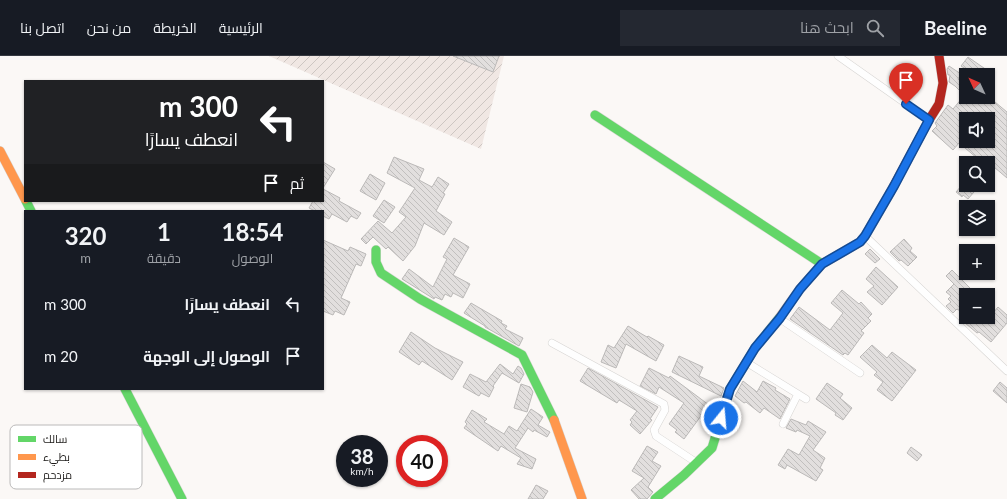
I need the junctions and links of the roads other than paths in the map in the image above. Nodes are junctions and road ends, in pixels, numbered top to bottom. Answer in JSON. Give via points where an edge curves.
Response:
{"nodes":[{"id":1,"x":838,"y":56,"type":"edge"},
{"id":2,"x":939,"y":56,"type":"edge"},
{"id":3,"x":595,"y":115,"type":"dead end"},
{"id":4,"x":929,"y":120,"type":"junction"},
{"id":5,"x":0,"y":151,"type":"edge"},
{"id":6,"x":24,"y":196,"type":"edge"},
{"id":7,"x":865,"y":236,"type":"junction"},
{"id":8,"x":376,"y":250,"type":"dead end"},
{"id":9,"x":822,"y":264,"type":"junction"},
{"id":10,"x":780,"y":318,"type":"junction"},
{"id":11,"x":552,"y":343,"type":"dead end"},
{"id":12,"x":746,"y":362,"type":"junction"},
{"id":13,"x":1007,"y":371,"type":"edge"},
{"id":14,"x":860,"y":373,"type":"dead end"},
{"id":15,"x":126,"y":390,"type":"edge"},
{"id":16,"x":798,"y":394,"type":"junction"},
{"id":17,"x":806,"y":399,"type":"dead end"},
{"id":18,"x":783,"y":424,"type":"dead end"},
{"id":19,"x":697,"y":463,"type":"junction"},
{"id":20,"x":182,"y":499,"type":"edge"},
{"id":21,"x":582,"y":499,"type":"edge"},
{"id":22,"x":655,"y":499,"type":"edge"}],
"edges":[{"from":1,"to":4,"type":"street"},
{"from":2,"to":4,"type":"street","via":[[943,83],[939,104]]},
{"from":3,"to":9,"type":"street"},
{"from":4,"to":7,"type":"street"},
{"from":5,"to":6,"type":"street"},
{"from":7,"to":9,"type":"street","via":[[860,242]]},
{"from":7,"to":13,"type":"street"},
{"from":8,"to":21,"type":"street","via":[[376,262],[380,273],[522,354],[554,421]]},
{"from":9,"to":10,"type":"street","via":[[800,289]]},
{"from":10,"to":12,"type":"street"},
{"from":10,"to":14,"type":"street"},
{"from":11,"to":19,"type":"street","via":[[664,404],[666,410],[654,430],[656,436]]},
{"from":12,"to":16,"type":"street"},
{"from":12,"to":19,"type":"street","via":[[730,389],[712,448]]},
{"from":15,"to":20,"type":"street"},
{"from":16,"to":17,"type":"street"},
{"from":16,"to":18,"type":"street"},
{"from":19,"to":22,"type":"street"}]}
